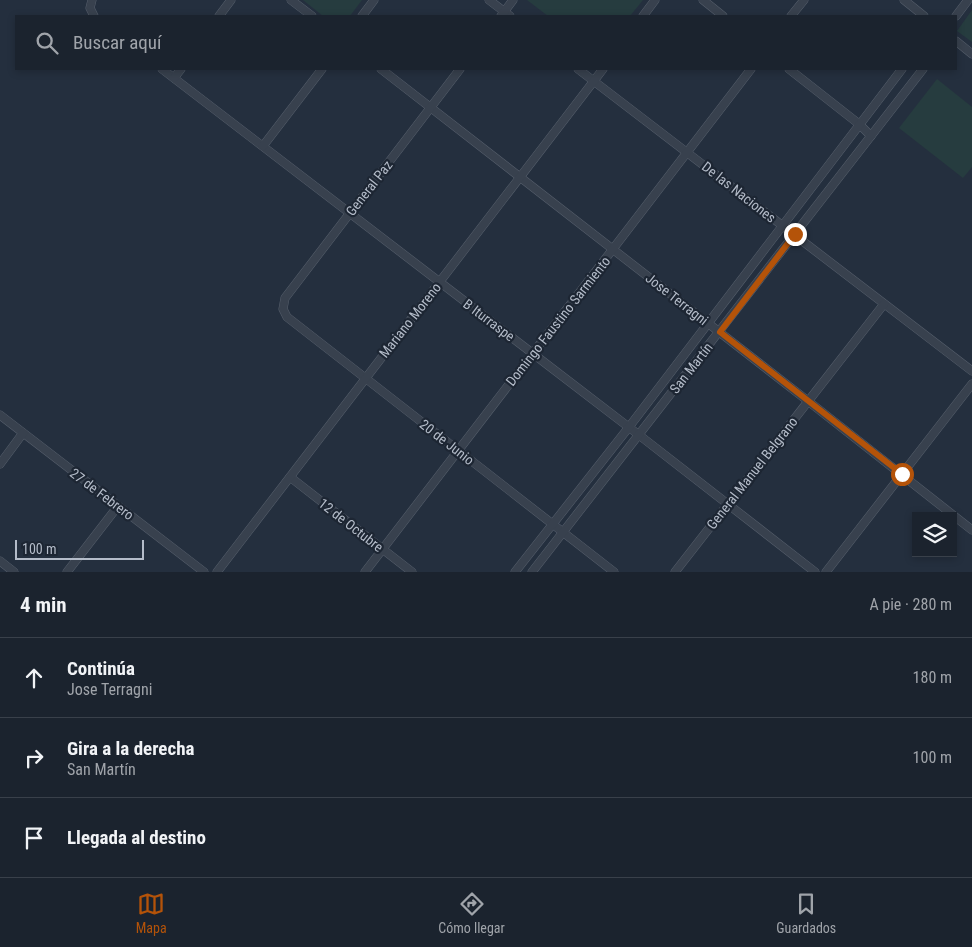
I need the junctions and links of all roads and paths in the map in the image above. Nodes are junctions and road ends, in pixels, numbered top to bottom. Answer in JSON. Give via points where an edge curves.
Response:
{"nodes":[{"id":1,"x":231,"y":0,"type":"edge"},
{"id":2,"x":291,"y":0,"type":"edge"},
{"id":3,"x":374,"y":0,"type":"edge"},
{"id":4,"x":489,"y":0,"type":"edge"},
{"id":5,"x":513,"y":0,"type":"edge"},
{"id":6,"x":655,"y":0,"type":"edge"},
{"id":7,"x":703,"y":0,"type":"edge"},
{"id":8,"x":804,"y":0,"type":"edge"},
{"id":9,"x":904,"y":0,"type":"edge"},
{"id":10,"x":968,"y":0,"type":"edge"},
{"id":11,"x":220,"y":15,"type":"edge"},
{"id":12,"x":311,"y":15,"type":"edge"},
{"id":13,"x":363,"y":15,"type":"edge"},
{"id":14,"x":505,"y":15,"type":"edge"},
{"id":15,"x":644,"y":15,"type":"edge"},
{"id":16,"x":722,"y":15,"type":"edge"},
{"id":17,"x":793,"y":15,"type":"edge"},
{"id":18,"x":923,"y":15,"type":"edge"},
{"id":19,"x":957,"y":15,"type":"edge"},
{"id":20,"x":957,"y":42,"type":"edge"},
{"id":21,"x":972,"y":54,"type":"edge"},
{"id":22,"x":163,"y":70,"type":"edge"},
{"id":23,"x":180,"y":70,"type":"edge"},
{"id":24,"x":321,"y":70,"type":"edge"},
{"id":25,"x":382,"y":70,"type":"edge"},
{"id":26,"x":459,"y":70,"type":"edge"},
{"id":27,"x":579,"y":70,"type":"edge"},
{"id":28,"x":602,"y":70,"type":"edge"},
{"id":29,"x":750,"y":70,"type":"edge"},
{"id":30,"x":791,"y":70,"type":"edge"},
{"id":31,"x":901,"y":70,"type":"edge"},
{"id":32,"x":922,"y":70,"type":"edge"},
{"id":33,"x":174,"y":78,"type":"junction"},
{"id":34,"x":594,"y":81,"type":"junction"},
{"id":35,"x":431,"y":107,"type":"junction"},
{"id":36,"x":859,"y":124,"type":"junction"},
{"id":37,"x":872,"y":136,"type":"junction"},
{"id":38,"x":263,"y":146,"type":"junction"},
{"id":39,"x":688,"y":152,"type":"junction"},
{"id":40,"x":520,"y":178,"type":"junction"},
{"id":41,"x":349,"y":213,"type":"junction"},
{"id":42,"x":782,"y":226,"type":"junction"},
{"id":43,"x":795,"y":234,"type":"junction"},
{"id":44,"x":613,"y":250,"type":"junction"},
{"id":45,"x":439,"y":282,"type":"junction"},
{"id":46,"x":884,"y":304,"type":"junction"},
{"id":47,"x":283,"y":309,"type":"joint"},
{"id":48,"x":708,"y":324,"type":"junction"},
{"id":49,"x":720,"y":332,"type":"junction"},
{"id":50,"x":533,"y":354,"type":"junction"},
{"id":51,"x":972,"y":371,"type":"edge"},
{"id":52,"x":366,"y":378,"type":"junction"},
{"id":53,"x":972,"y":384,"type":"edge"},
{"id":54,"x":808,"y":400,"type":"junction"},
{"id":55,"x":0,"y":415,"type":"edge"},
{"id":56,"x":629,"y":427,"type":"junction"},
{"id":57,"x":23,"y":433,"type":"junction"},
{"id":58,"x":639,"y":435,"type":"junction"},
{"id":59,"x":458,"y":450,"type":"junction"},
{"id":60,"x":0,"y":464,"type":"edge"},
{"id":61,"x":902,"y":474,"type":"junction"},
{"id":62,"x":290,"y":477,"type":"junction"},
{"id":63,"x":728,"y":504,"type":"junction"},
{"id":64,"x":118,"y":506,"type":"junction"},
{"id":65,"x":552,"y":524,"type":"junction"},
{"id":66,"x":972,"y":530,"type":"edge"},
{"id":67,"x":562,"y":532,"type":"junction"},
{"id":68,"x":383,"y":549,"type":"junction"},
{"id":69,"x":0,"y":561,"type":"edge"},
{"id":70,"x":14,"y":572,"type":"edge"},
{"id":71,"x":67,"y":572,"type":"edge"},
{"id":72,"x":204,"y":572,"type":"edge"},
{"id":73,"x":217,"y":572,"type":"edge"},
{"id":74,"x":365,"y":572,"type":"edge"},
{"id":75,"x":412,"y":572,"type":"edge"},
{"id":76,"x":515,"y":572,"type":"edge"},
{"id":77,"x":532,"y":572,"type":"edge"},
{"id":78,"x":614,"y":572,"type":"edge"},
{"id":79,"x":675,"y":572,"type":"edge"},
{"id":80,"x":814,"y":572,"type":"edge"},
{"id":81,"x":826,"y":572,"type":"edge"}],
"edges":[{"from":1,"to":11,"type":"street"},
{"from":2,"to":12,"type":"street"},
{"from":3,"to":13,"type":"street"},
{"from":4,"to":14,"type":"street"},
{"from":5,"to":14,"type":"street"},
{"from":6,"to":15,"type":"street"},
{"from":7,"to":16,"type":"street"},
{"from":8,"to":17,"type":"street"},
{"from":9,"to":18,"type":"street"},
{"from":10,"to":19,"type":"street"},
{"from":20,"to":21,"type":"street"},
{"from":22,"to":33,"type":"street","name":"B Iturraspe"},
{"from":23,"to":33,"type":"street"},
{"from":24,"to":38,"type":"street"},
{"from":25,"to":35,"type":"street","name":"Jose Terragni"},
{"from":26,"to":35,"type":"street","name":"General Paz"},
{"from":27,"to":34,"type":"street","name":"De las Naciones"},
{"from":28,"to":34,"type":"street","name":"Mariano Moreno"},
{"from":29,"to":39,"type":"street","name":"Domingo Faustino Sarmiento"},
{"from":30,"to":36,"type":"street"},
{"from":31,"to":36,"type":"street","name":"San Martín"},
{"from":32,"to":37,"type":"street","name":"San Martín"},
{"from":33,"to":38,"type":"street","name":"B Iturraspe"},
{"from":34,"to":39,"type":"street","name":"De las Naciones"},
{"from":34,"to":40,"type":"street","name":"Mariano Moreno"},
{"from":35,"to":40,"type":"street","name":"Jose Terragni"},
{"from":35,"to":41,"type":"street","name":"General Paz"},
{"from":36,"to":37,"type":"street"},
{"from":36,"to":42,"type":"street","name":"San Martín"},
{"from":37,"to":43,"type":"street","name":"San Martín"},
{"from":38,"to":41,"type":"street","name":"B Iturraspe"},
{"from":39,"to":42,"type":"street","name":"De las Naciones"},
{"from":39,"to":44,"type":"street","name":"Domingo Faustino Sarmiento"},
{"from":40,"to":44,"type":"street","name":"Jose Terragni"},
{"from":40,"to":45,"type":"street","name":"Mariano Moreno"},
{"from":41,"to":45,"type":"street","name":"B Iturraspe"},
{"from":41,"to":47,"type":"street","name":"General Paz","via":[[285,298]]},
{"from":42,"to":43,"type":"street","name":"De las Naciones"},
{"from":42,"to":48,"type":"street","name":"San Martín"},
{"from":43,"to":46,"type":"street","name":"De las Naciones"},
{"from":43,"to":49,"type":"street","name":"San Martín"},
{"from":44,"to":48,"type":"street","name":"Jose Terragni"},
{"from":44,"to":50,"type":"street","name":"Domingo Faustino Sarmiento"},
{"from":45,"to":50,"type":"street","name":"B Iturraspe"},
{"from":45,"to":52,"type":"street","name":"Mariano Moreno"},
{"from":46,"to":51,"type":"street","name":"De las Naciones"},
{"from":46,"to":54,"type":"street","name":"General Manuel Belgrano"},
{"from":47,"to":52,"type":"street","name":"20 de Junio","via":[[287,317]]},
{"from":48,"to":49,"type":"street","name":"Jose Terragni"},
{"from":48,"to":56,"type":"street","name":"San Martín"},
{"from":49,"to":54,"type":"street","name":"Jose Terragni"},
{"from":49,"to":58,"type":"street","name":"San Martín"},
{"from":50,"to":56,"type":"street","name":"B Iturraspe"},
{"from":50,"to":59,"type":"street","name":"Domingo Faustino Sarmiento"},
{"from":52,"to":59,"type":"street","name":"20 de Junio"},
{"from":52,"to":62,"type":"street","name":"Mariano Moreno"},
{"from":53,"to":61,"type":"street"},
{"from":54,"to":61,"type":"street","name":"Jose Terragni"},
{"from":54,"to":63,"type":"street","name":"General Manuel Belgrano"},
{"from":55,"to":57,"type":"street","name":"27 de Febrero"},
{"from":56,"to":58,"type":"street","name":"B Iturraspe"},
{"from":56,"to":65,"type":"street","name":"San Martín"},
{"from":57,"to":60,"type":"street"},
{"from":57,"to":64,"type":"street","name":"27 de Febrero"},
{"from":58,"to":63,"type":"street","name":"B Iturraspe"},
{"from":58,"to":67,"type":"street","name":"San Martín"},
{"from":59,"to":65,"type":"street","name":"20 de Junio"},
{"from":59,"to":68,"type":"street","name":"Domingo Faustino Sarmiento"},
{"from":61,"to":66,"type":"street","name":"Jose Terragni"},
{"from":61,"to":81,"type":"street"},
{"from":62,"to":68,"type":"street","name":"12 de Octubre"},
{"from":62,"to":73,"type":"street","name":"Mariano Moreno"},
{"from":63,"to":79,"type":"street","name":"General Manuel Belgrano"},
{"from":63,"to":80,"type":"street","name":"B Iturraspe"},
{"from":64,"to":71,"type":"street"},
{"from":64,"to":72,"type":"street","name":"27 de Febrero"},
{"from":65,"to":67,"type":"street","name":"20 de Junio"},
{"from":65,"to":76,"type":"street","name":"San Martín"},
{"from":67,"to":77,"type":"street","name":"San Martín"},
{"from":67,"to":78,"type":"street","name":"20 de Junio"},
{"from":68,"to":74,"type":"street","name":"Domingo Faustino Sarmiento"},
{"from":68,"to":75,"type":"street","name":"12 de Octubre"},
{"from":69,"to":70,"type":"street"}]}
